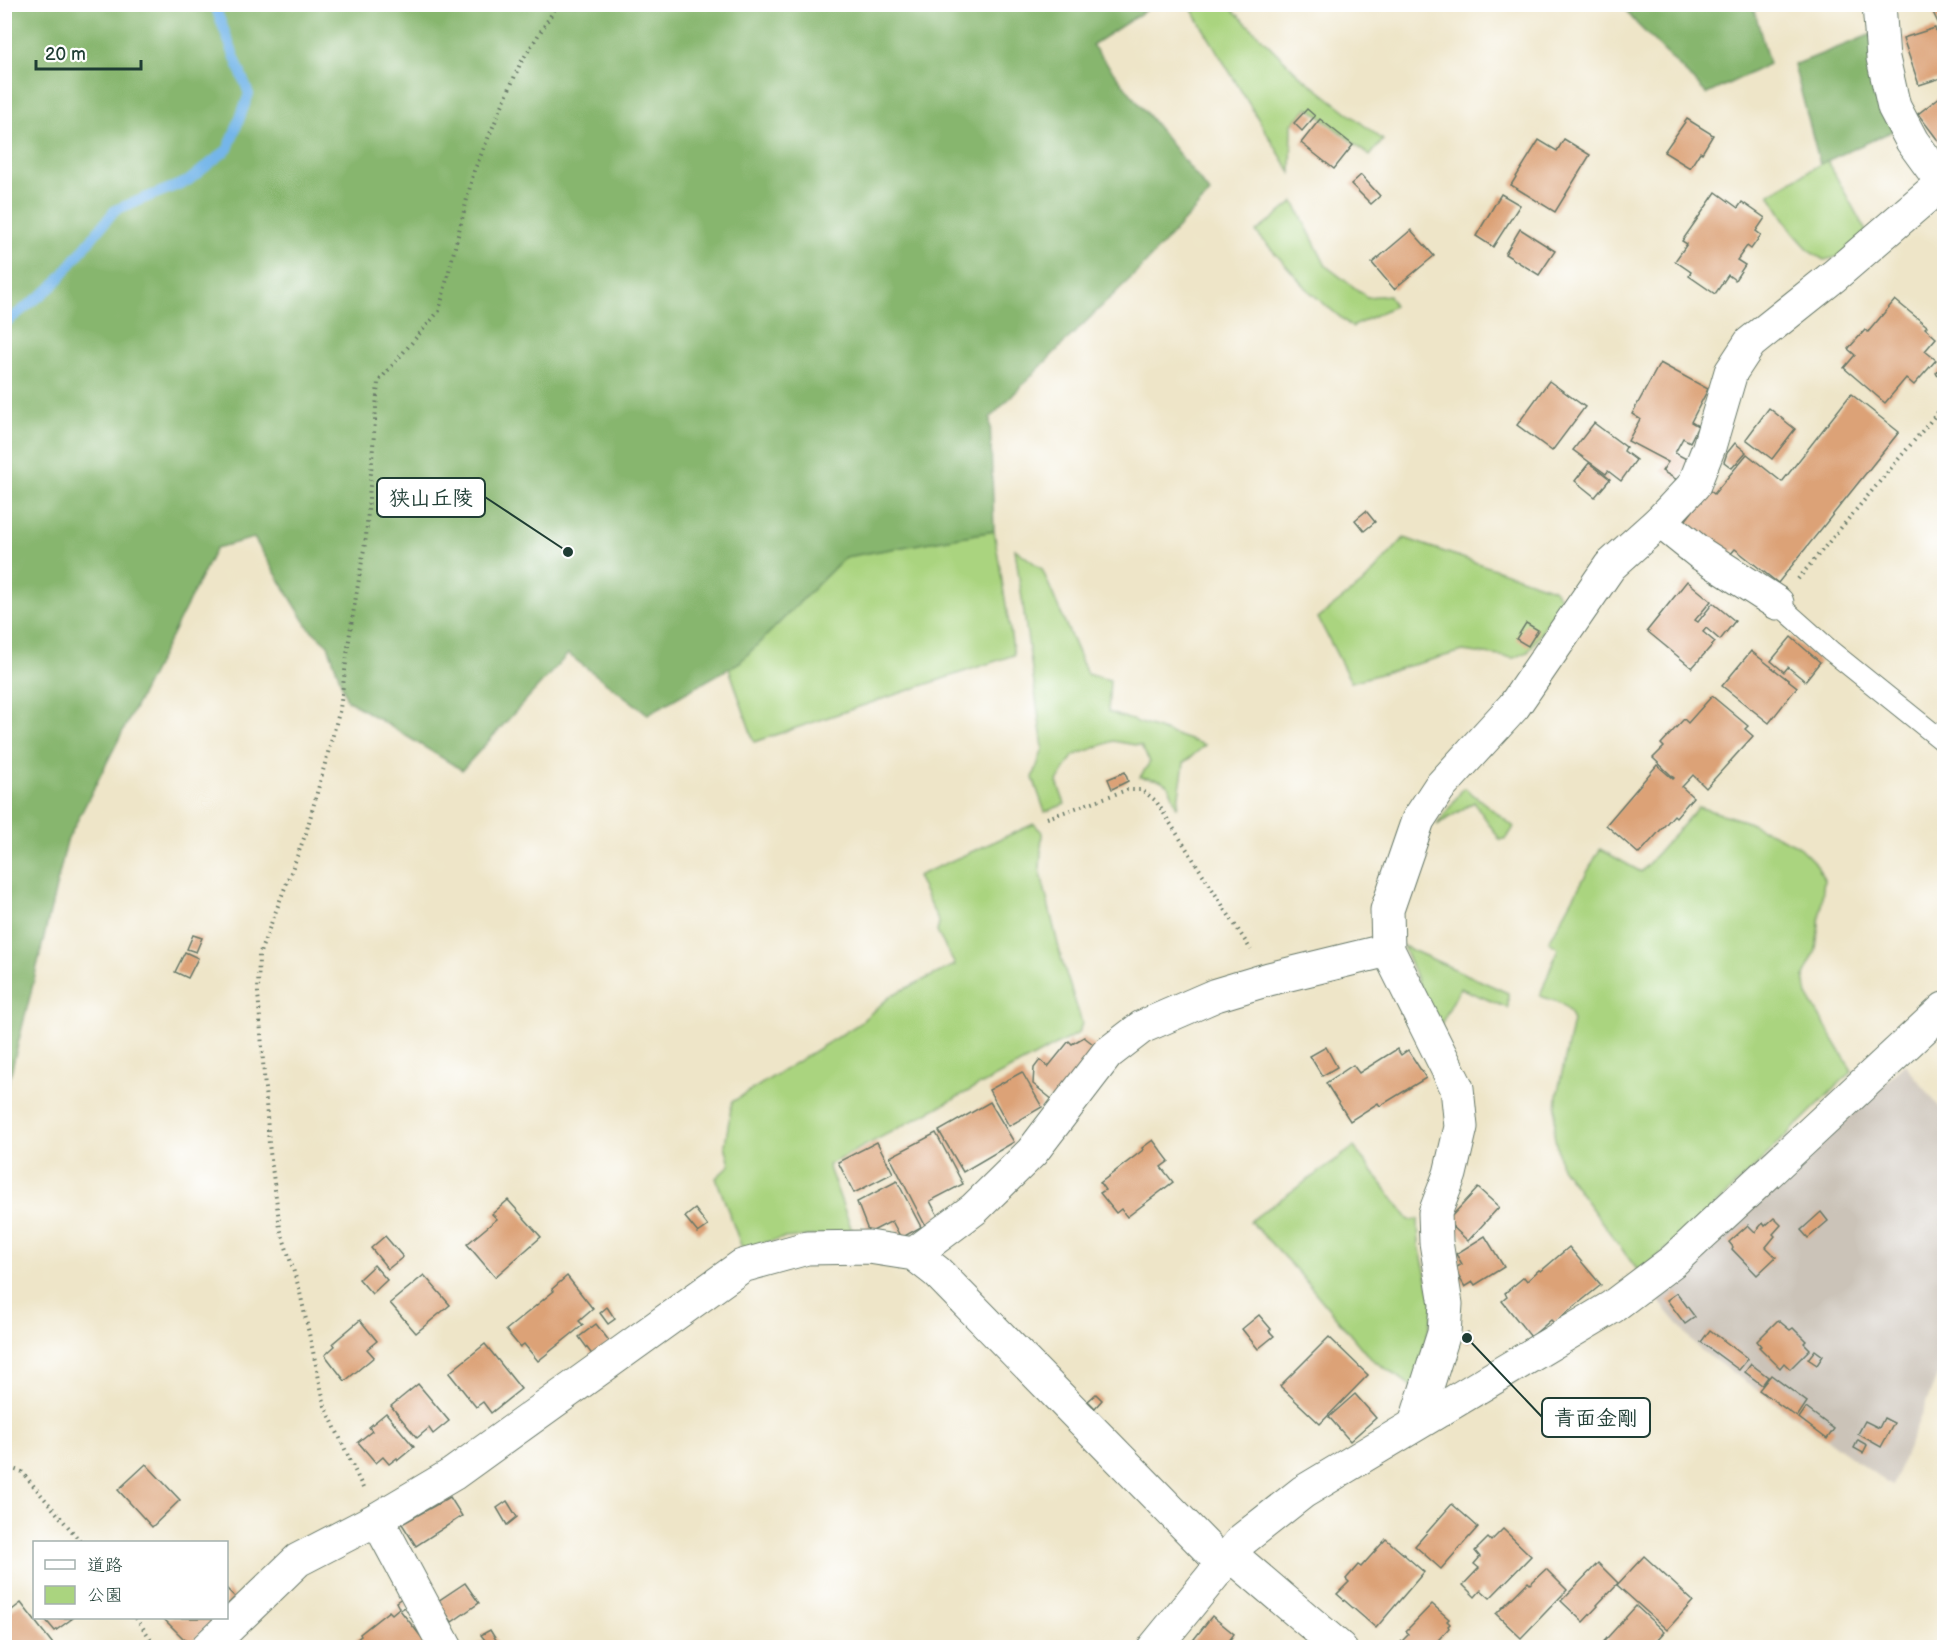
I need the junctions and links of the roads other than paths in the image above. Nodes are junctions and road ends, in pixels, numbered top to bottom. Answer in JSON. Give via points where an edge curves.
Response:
{"nodes":[{"id":1,"x":1879,"y":4,"type":"edge"},
{"id":2,"x":1943,"y":184,"type":"edge"},
{"id":3,"x":1660,"y":521,"type":"junction"},
{"id":4,"x":1777,"y":603,"type":"joint"},
{"id":5,"x":1944,"y":742,"type":"edge"},
{"id":6,"x":1388,"y":950,"type":"junction"},
{"id":7,"x":1944,"y":1009,"type":"edge"},
{"id":8,"x":914,"y":1254,"type":"junction"},
{"id":9,"x":1415,"y":1424,"type":"junction"},
{"id":10,"x":377,"y":1519,"type":"junction"},
{"id":11,"x":1226,"y":1558,"type":"junction"},
{"id":12,"x":207,"y":1647,"type":"edge"},
{"id":13,"x":446,"y":1647,"type":"edge"},
{"id":14,"x":1154,"y":1647,"type":"edge"},
{"id":15,"x":1340,"y":1647,"type":"edge"}],
"edges":[{"from":1,"to":2,"type":"street","via":[[1883,58],[1894,106],[1912,141]]},
{"from":2,"to":3,"type":"street","via":[[1750,343],[1731,372],[1694,484]]},
{"from":3,"to":4,"type":"street","via":[[1701,554]]},
{"from":3,"to":6,"type":"street","via":[[1610,566],[1514,706],[1439,788],[1418,820],[1387,910]]},
{"from":4,"to":5,"type":"lane"},
{"from":6,"to":8,"type":"street","via":[[1216,995],[1142,1027],[1107,1054],[1032,1152],[974,1209]]},
{"from":6,"to":9,"type":"street","via":[[1457,1088],[1461,1127],[1450,1174],[1435,1213],[1446,1304],[1444,1334]]},
{"from":7,"to":9,"type":"street","via":[[1673,1261],[1612,1307]]},
{"from":8,"to":10,"type":"street","via":[[869,1247],[807,1248],[742,1266],[453,1474]]},
{"from":8,"to":11,"type":"street","via":[[937,1272]]},
{"from":9,"to":11,"type":"street","via":[[1303,1492],[1242,1540]]},
{"from":10,"to":12,"type":"street","via":[[298,1560]]},
{"from":10,"to":13,"type":"street"},
{"from":11,"to":14,"type":"street"},
{"from":11,"to":15,"type":"street"}]}
